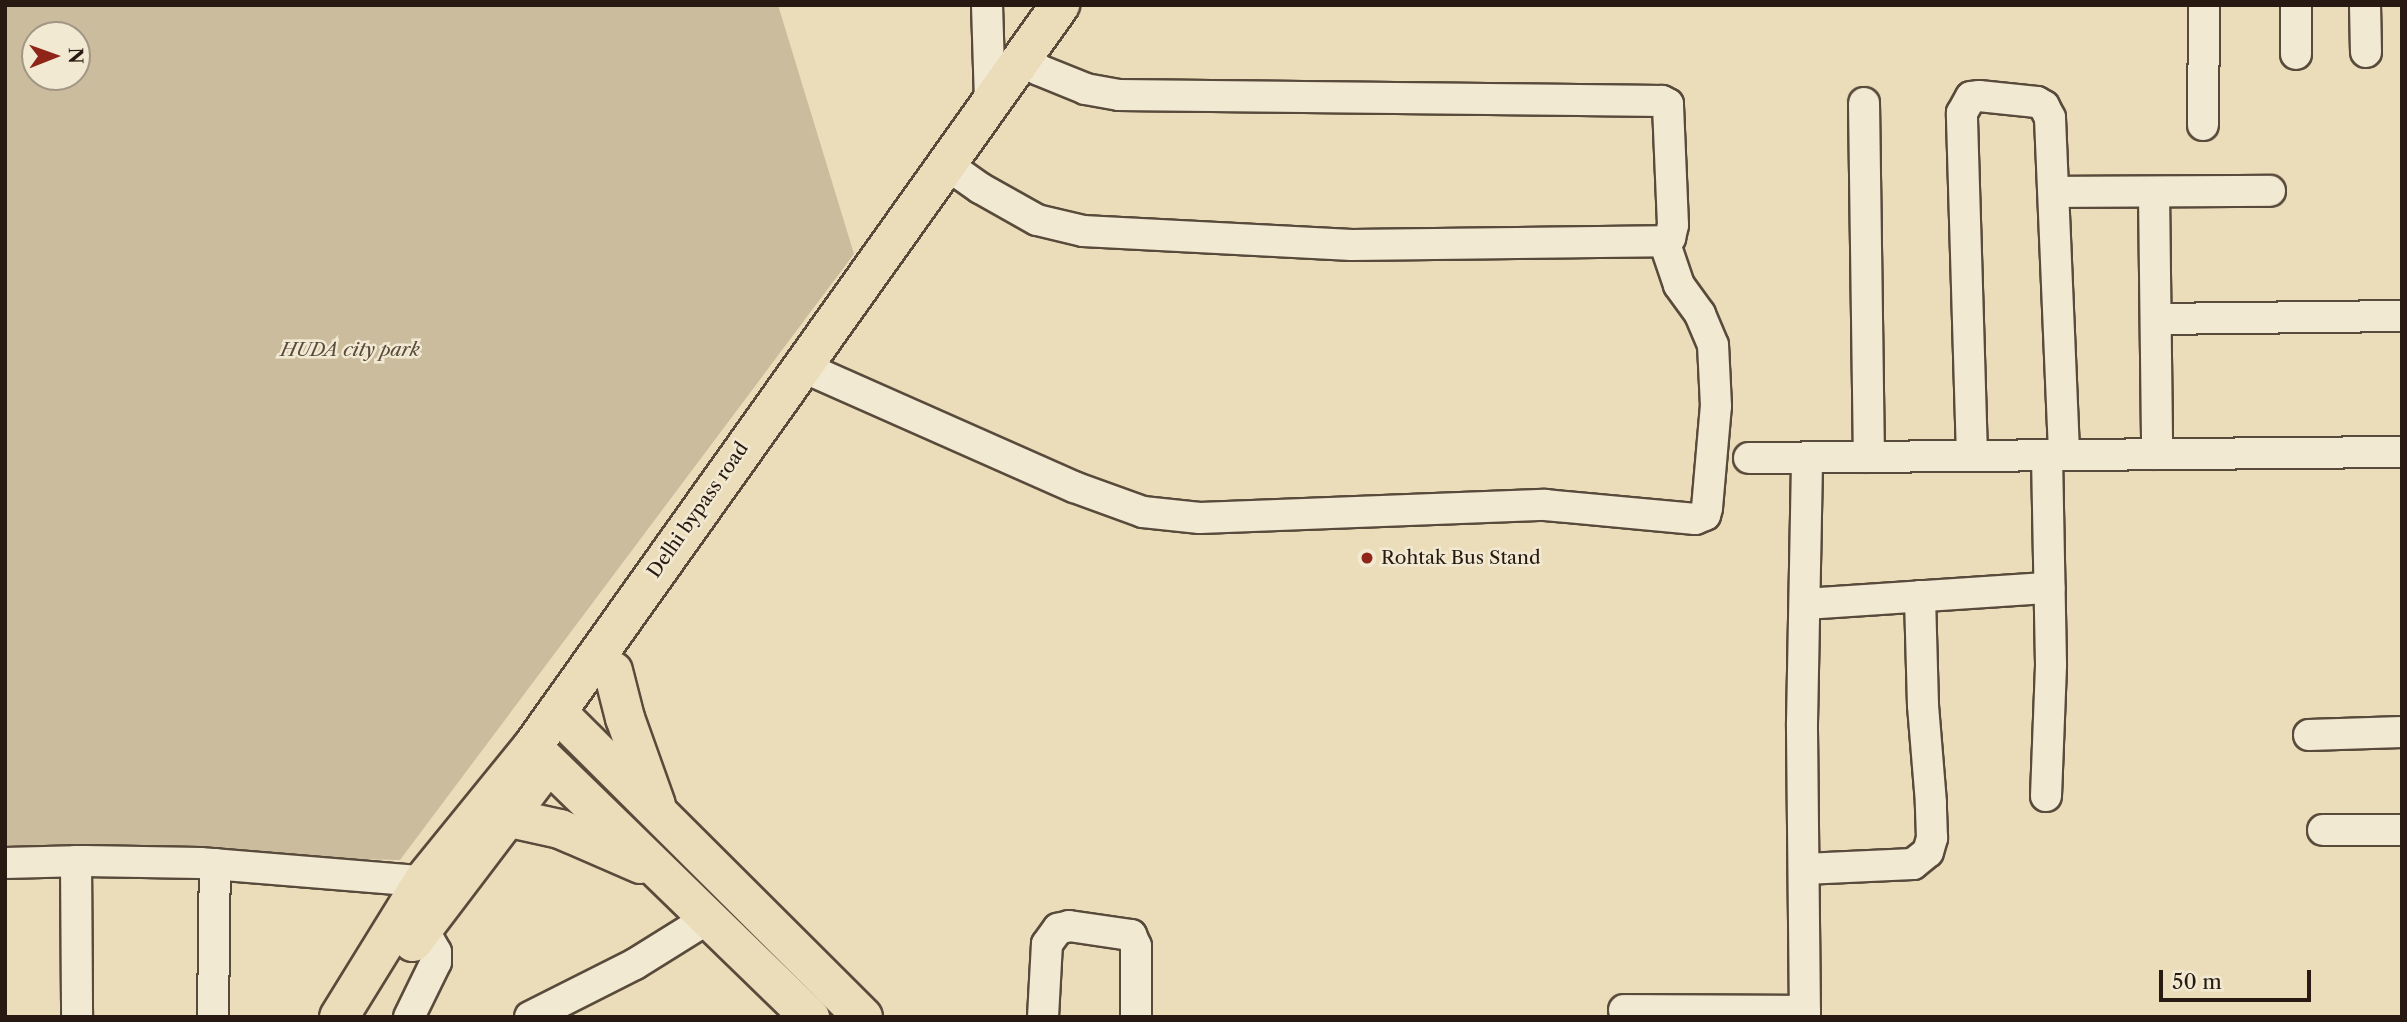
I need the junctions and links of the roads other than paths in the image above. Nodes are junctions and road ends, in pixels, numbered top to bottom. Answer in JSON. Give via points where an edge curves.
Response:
{"nodes":[{"id":1,"x":987,"y":5,"type":"edge"},
{"id":2,"x":1060,"y":5,"type":"edge"},
{"id":3,"x":1085,"y":5,"type":"edge"},
{"id":4,"x":2204,"y":5,"type":"edge"},
{"id":5,"x":2296,"y":5,"type":"edge"},
{"id":6,"x":2365,"y":5,"type":"edge"},
{"id":7,"x":2366,"y":52,"type":"dead end"},
{"id":8,"x":2296,"y":54,"type":"dead end"},
{"id":9,"x":1031,"y":64,"type":"junction"},
{"id":10,"x":990,"y":102,"type":"junction"},
{"id":11,"x":1864,"y":103,"type":"dead end"},
{"id":12,"x":2203,"y":125,"type":"dead end"},
{"id":13,"x":954,"y":171,"type":"junction"},
{"id":14,"x":2270,"y":191,"type":"dead end"},
{"id":15,"x":2054,"y":192,"type":"junction"},
{"id":16,"x":2154,"y":192,"type":"junction"},
{"id":17,"x":1664,"y":241,"type":"junction"},
{"id":18,"x":2402,"y":316,"type":"edge"},
{"id":19,"x":2156,"y":319,"type":"junction"},
{"id":20,"x":812,"y":370,"type":"junction"},
{"id":21,"x":2402,"y":452,"type":"edge"},
{"id":22,"x":2157,"y":454,"type":"junction"},
{"id":23,"x":2056,"y":455,"type":"junction"},
{"id":24,"x":1972,"y":456,"type":"junction"},
{"id":25,"x":1869,"y":457,"type":"junction"},
{"id":26,"x":1749,"y":458,"type":"dead end"},
{"id":27,"x":1807,"y":458,"type":"junction"},
{"id":28,"x":2049,"y":588,"type":"junction"},
{"id":29,"x":1920,"y":596,"type":"junction"},
{"id":30,"x":1805,"y":604,"type":"junction"},
{"id":31,"x":612,"y":671,"type":"junction"},
{"id":32,"x":565,"y":720,"type":"junction"},
{"id":33,"x":2402,"y":732,"type":"edge"},
{"id":34,"x":2309,"y":734,"type":"dead end"},
{"id":35,"x":540,"y":755,"type":"junction"},
{"id":36,"x":2046,"y":796,"type":"dead end"},
{"id":37,"x":660,"y":816,"type":"junction"},
{"id":38,"x":510,"y":818,"type":"junction"},
{"id":39,"x":2323,"y":830,"type":"dead end"},
{"id":40,"x":2402,"y":830,"type":"edge"},
{"id":41,"x":76,"y":861,"type":"junction"},
{"id":42,"x":5,"y":863,"type":"edge"},
{"id":43,"x":215,"y":864,"type":"junction"},
{"id":44,"x":1804,"y":869,"type":"junction"},
{"id":45,"x":662,"y":873,"type":"junction"},
{"id":46,"x":439,"y":882,"type":"junction"},
{"id":47,"x":709,"y":918,"type":"junction"},
{"id":48,"x":422,"y":928,"type":"junction"},
{"id":49,"x":1624,"y":1010,"type":"dead end"},
{"id":50,"x":1805,"y":1014,"type":"edge"},
{"id":51,"x":77,"y":1017,"type":"edge"},
{"id":52,"x":213,"y":1017,"type":"edge"},
{"id":53,"x":339,"y":1017,"type":"edge"},
{"id":54,"x":367,"y":1017,"type":"edge"},
{"id":55,"x":409,"y":1017,"type":"edge"},
{"id":56,"x":530,"y":1017,"type":"edge"},
{"id":57,"x":810,"y":1017,"type":"edge"},
{"id":58,"x":863,"y":1017,"type":"edge"},
{"id":59,"x":1042,"y":1017,"type":"edge"},
{"id":60,"x":1136,"y":1017,"type":"edge"}],
"edges":[{"from":1,"to":10,"type":"street"},
{"from":2,"to":9,"type":"main road","name":"Delhi bypass road"},
{"from":3,"to":9,"type":"main road","name":"Delhi bypass road"},
{"from":4,"to":12,"type":"street"},
{"from":5,"to":8,"type":"street"},
{"from":6,"to":7,"type":"street"},
{"from":9,"to":10,"type":"main road","name":"Delhi bypass road"},
{"from":9,"to":13,"type":"main road","name":"Delhi bypass road"},
{"from":9,"to":17,"type":"street","via":[[1086,89],[1119,95],[1662,101],[1668,104],[1673,225],[1670,238]]},
{"from":10,"to":13,"type":"main road","name":"Delhi bypass road"},
{"from":11,"to":25,"type":"street"},
{"from":13,"to":17,"type":"street","via":[[1037,220],[1083,231],[1352,245]]},
{"from":13,"to":20,"type":"main road","name":"Delhi bypass road"},
{"from":14,"to":16,"type":"street"},
{"from":15,"to":16,"type":"street"},
{"from":15,"to":23,"type":"street"},
{"from":15,"to":24,"type":"street","via":[[2050,118],[2044,106],[2027,100],[1970,97],[1962,113]]},
{"from":16,"to":19,"type":"street"},
{"from":17,"to":20,"type":"street","via":[[1679,285],[1700,314],[1713,345],[1716,406],[1707,508],[1705,515],[1695,519],[1545,505],[1200,518],[1143,512],[1074,487]]},
{"from":18,"to":19,"type":"street"},
{"from":19,"to":22,"type":"street"},
{"from":20,"to":31,"type":"main road","name":"Delhi bypass road"},
{"from":20,"to":32,"type":"main road","name":"Delhi bypass road"},
{"from":21,"to":22,"type":"street"},
{"from":22,"to":23,"type":"street"},
{"from":23,"to":24,"type":"street"},
{"from":23,"to":28,"type":"street"},
{"from":24,"to":25,"type":"street"},
{"from":25,"to":27,"type":"street"},
{"from":26,"to":27,"type":"street"},
{"from":27,"to":30,"type":"street"},
{"from":28,"to":29,"type":"street"},
{"from":28,"to":36,"type":"street"},
{"from":29,"to":30,"type":"street"},
{"from":29,"to":44,"type":"street","via":[[1931,803],[1928,852],[1913,864]]},
{"from":30,"to":44,"type":"street"},
{"from":31,"to":32,"type":"main road","name":"Delhi bypass road"},
{"from":31,"to":37,"type":"main road"},
{"from":32,"to":35,"type":"main road","name":"Delhi bypass road"},
{"from":32,"to":37,"type":"main road"},
{"from":33,"to":34,"type":"street"},
{"from":35,"to":38,"type":"main road","name":"Delhi bypass road"},
{"from":35,"to":45,"type":"main road"},
{"from":35,"to":46,"type":"main road","name":"Delhi bypass road"},
{"from":37,"to":58,"type":"main road"},
{"from":38,"to":45,"type":"main road","via":[[560,829]]},
{"from":38,"to":46,"type":"main road","name":"Delhi bypass road"},
{"from":39,"to":40,"type":"street"},
{"from":41,"to":42,"type":"street"},
{"from":41,"to":43,"type":"street"},
{"from":41,"to":51,"type":"street"},
{"from":43,"to":46,"type":"street"},
{"from":43,"to":52,"type":"street"},
{"from":44,"to":50,"type":"street"},
{"from":45,"to":47,"type":"main road"},
{"from":46,"to":48,"type":"main road","name":"Delhi bypass road"},
{"from":46,"to":53,"type":"main road","name":"Delhi bypass road"},
{"from":47,"to":56,"type":"street","via":[[635,964]]},
{"from":47,"to":57,"type":"main road"},
{"from":48,"to":54,"type":"main road","name":"Delhi bypass road"},
{"from":48,"to":55,"type":"street","via":[[436,952],[436,962]]},
{"from":49,"to":50,"type":"street"},
{"from":59,"to":60,"type":"street","via":[[1047,944],[1058,929],[1069,926],[1131,935],[1136,946]]}]}
